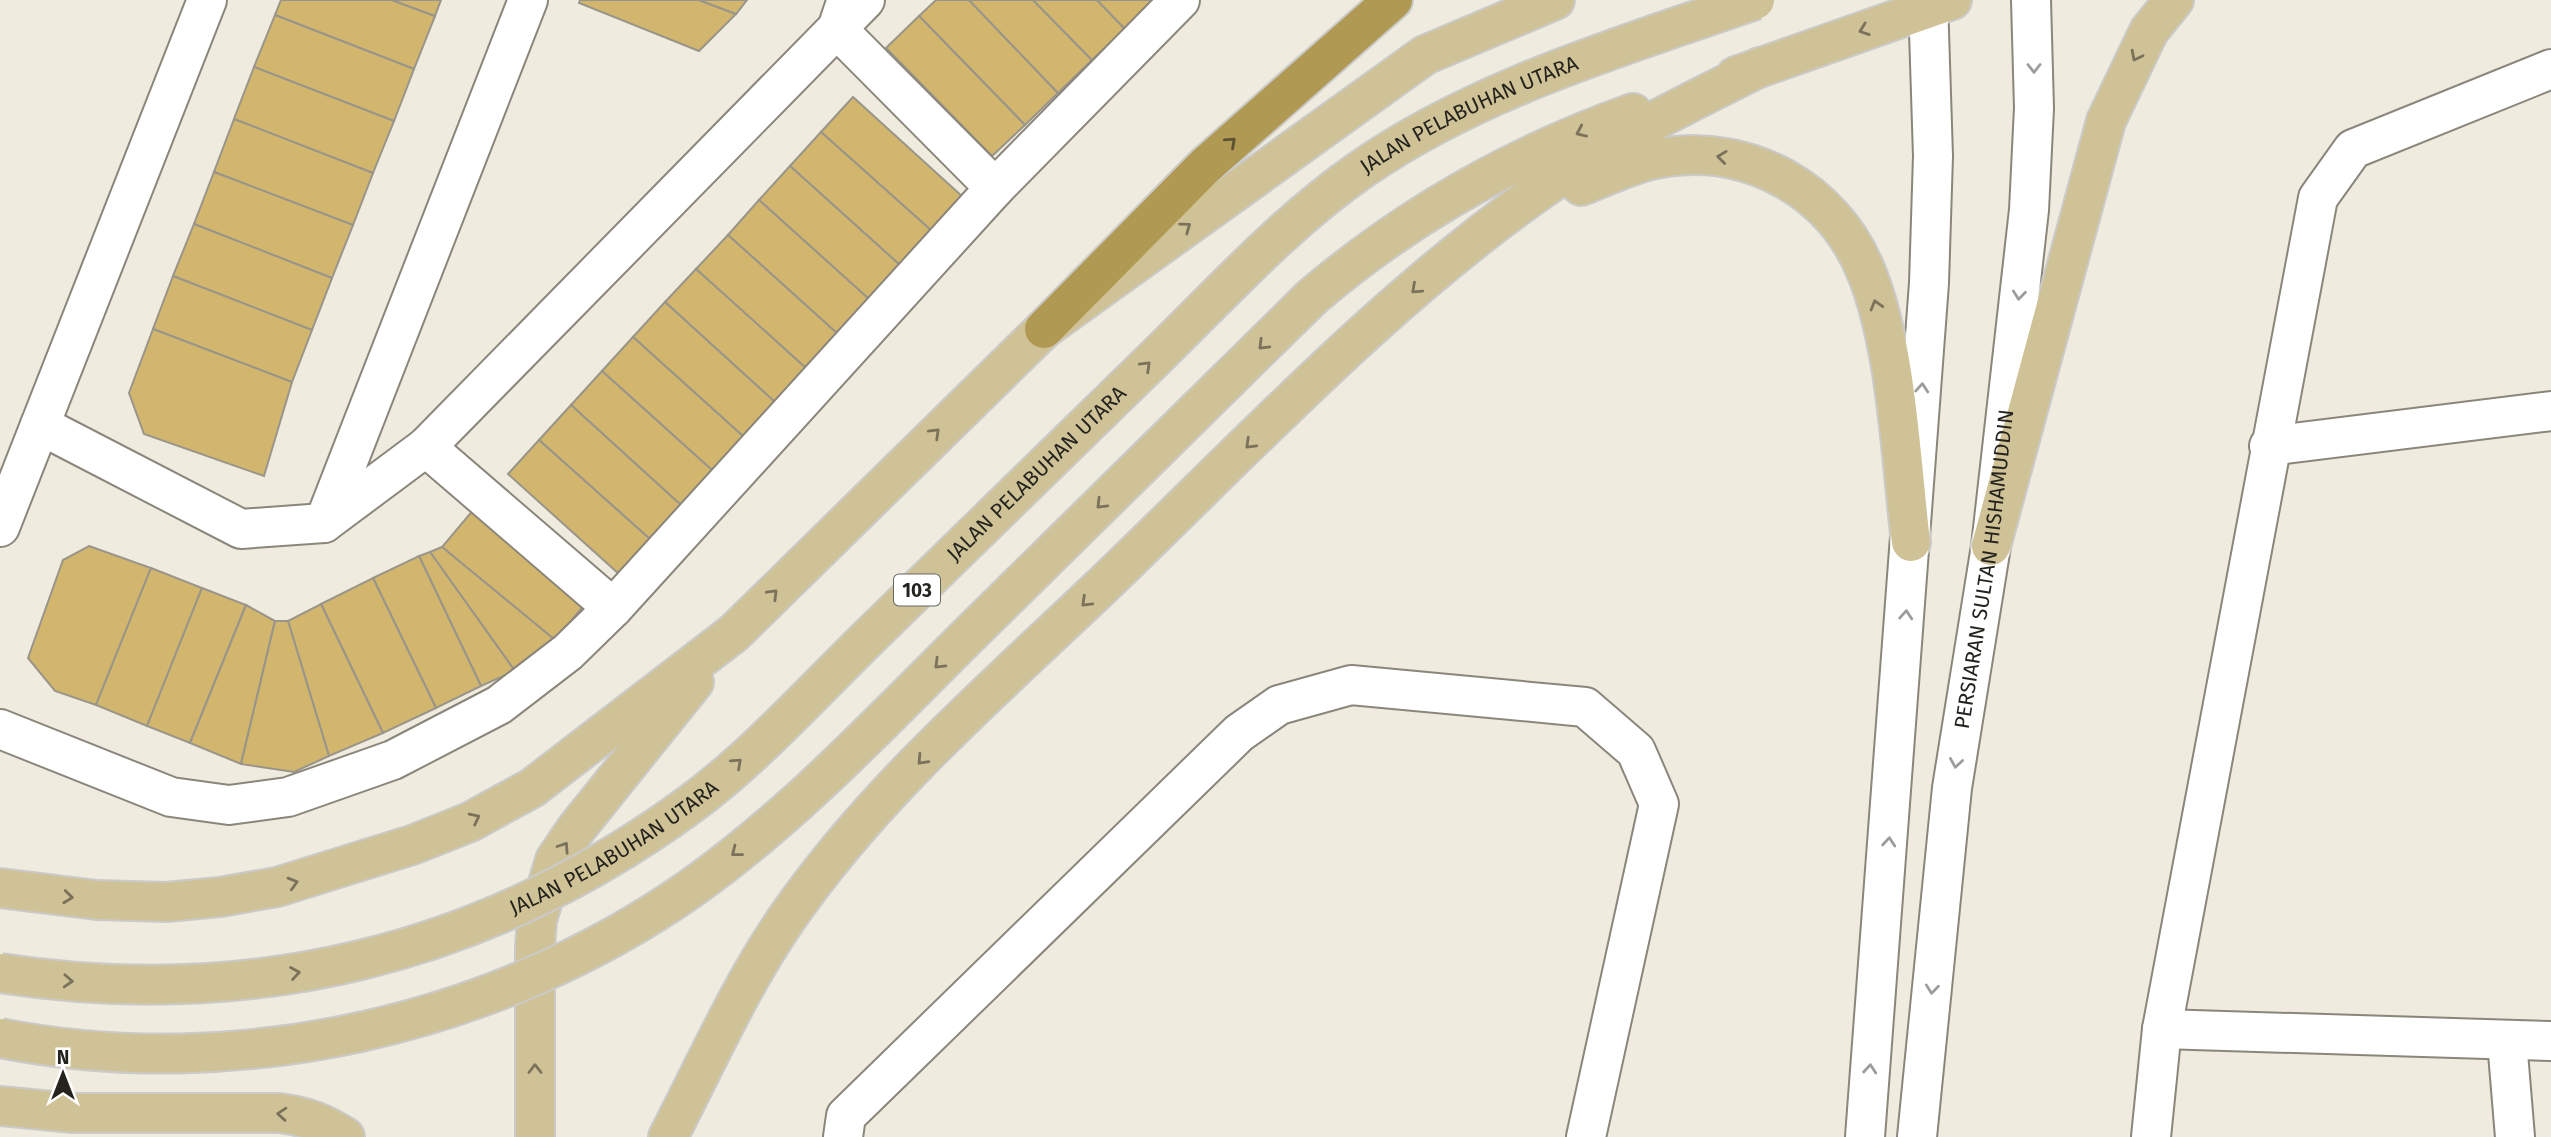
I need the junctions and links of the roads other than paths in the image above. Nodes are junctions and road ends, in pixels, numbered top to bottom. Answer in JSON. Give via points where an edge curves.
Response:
{"nodes":[{"id":1,"x":207,"y":0,"type":"edge"},
{"id":2,"x":528,"y":0,"type":"edge"},
{"id":3,"x":865,"y":0,"type":"edge"},
{"id":4,"x":1181,"y":0,"type":"edge"},
{"id":5,"x":1393,"y":0,"type":"edge"},
{"id":6,"x":1555,"y":0,"type":"edge"},
{"id":7,"x":1755,"y":0,"type":"edge"},
{"id":8,"x":2031,"y":0,"type":"edge"},
{"id":9,"x":2174,"y":0,"type":"edge"},
{"id":10,"x":1936,"y":3,"type":"edge"},
{"id":11,"x":842,"y":15,"type":"edge"},
{"id":12,"x":1760,"y":67,"type":"junction"},
{"id":13,"x":2551,"y":69,"type":"edge"},
{"id":14,"x":995,"y":188,"type":"junction"},
{"id":15,"x":1451,"y":257,"type":"junction"},
{"id":16,"x":1044,"y":329,"type":"junction"},
{"id":17,"x":2551,"y":411,"type":"edge"},
{"id":18,"x":40,"y":425,"type":"junction"},
{"id":19,"x":2269,"y":446,"type":"junction"},
{"id":20,"x":426,"y":447,"type":"junction"},
{"id":21,"x":324,"y":523,"type":"junction"},
{"id":22,"x":0,"y":527,"type":"edge"},
{"id":23,"x":1911,"y":542,"type":"junction"},
{"id":24,"x":1991,"y":546,"type":"junction"},
{"id":25,"x":613,"y":608,"type":"junction"},
{"id":26,"x":734,"y":633,"type":"junction"},
{"id":27,"x":0,"y":729,"type":"edge"},
{"id":28,"x":9,"y":889,"type":"edge"},
{"id":29,"x":0,"y":973,"type":"edge"},
{"id":30,"x":2162,"y":1029,"type":"junction"},
{"id":31,"x":0,"y":1038,"type":"edge"},
{"id":32,"x":2507,"y":1041,"type":"junction"},
{"id":33,"x":2551,"y":1041,"type":"edge"},
{"id":34,"x":0,"y":1107,"type":"edge"},
{"id":35,"x":345,"y":1137,"type":"edge"},
{"id":36,"x":535,"y":1137,"type":"edge"},
{"id":37,"x":668,"y":1137,"type":"edge"},
{"id":38,"x":843,"y":1137,"type":"edge"},
{"id":39,"x":1586,"y":1137,"type":"edge"},
{"id":40,"x":1865,"y":1137,"type":"edge"},
{"id":41,"x":1917,"y":1137,"type":"edge"},
{"id":42,"x":2151,"y":1137,"type":"edge"},
{"id":43,"x":2515,"y":1137,"type":"edge"}],
"edges":[{"from":1,"to":18,"type":"street"},
{"from":2,"to":21,"type":"street"},
{"from":3,"to":11,"type":"street"},
{"from":4,"to":14,"type":"street"},
{"from":16,"to":5,"type":"highway","one_way":true,"via":[[1205,166]]},
{"from":16,"to":6,"type":"main road","one_way":true,"via":[[1425,55]]},
{"from":29,"to":7,"type":"main road","name":"JALAN PELABUHAN UTARA","number":"103","one_way":true,"bridge":true,"via":[[121,984],[199,983],[338,967],[430,942],[564,885],[697,799],[788,718],[1255,260],[1362,169],[1469,107]]},
{"from":8,"to":24,"type":"street","name":"PERSIARAN SULTAN HISHAMUDDIN","one_way":true,"via":[[2034,108],[2029,210]]},
{"from":9,"to":24,"type":"main road","one_way":true,"via":[[2149,31],[2106,121]]},
{"from":10,"to":12,"type":"main road","one_way":true},
{"from":23,"to":10,"type":"street","one_way":true,"via":[[1930,271]]},
{"from":11,"to":14,"type":"street"},
{"from":11,"to":20,"type":"street"},
{"from":12,"to":15,"type":"main road","via":[[1652,122],[1553,181]]},
{"from":12,"to":31,"type":"main road","one_way":true,"bridge":true,"via":[[1595,126],[1517,160],[1399,228],[1312,297],[828,772],[691,888],[636,923],[524,980],[464,1003],[330,1039],[145,1053]]},
{"from":13,"to":19,"type":"street","via":[[2353,149],[2318,198]]},
{"from":14,"to":25,"type":"street"},
{"from":23,"to":15,"type":"main road","one_way":true,"via":[[1886,344],[1865,269],[1834,219],[1788,180],[1760,164],[1729,157],[1665,157],[1577,188]]},
{"from":15,"to":37,"type":"main road","one_way":true,"via":[[950,732],[865,820],[812,884],[763,956]]},
{"from":26,"to":16,"type":"main road","one_way":true},
{"from":17,"to":19,"type":"street"},
{"from":18,"to":21,"type":"street","via":[[241,529]]},
{"from":18,"to":22,"type":"street"},
{"from":19,"to":30,"type":"street"},
{"from":20,"to":21,"type":"street"},
{"from":20,"to":25,"type":"street"},
{"from":40,"to":23,"type":"street","one_way":true},
{"from":24,"to":41,"type":"street","name":"PERSIARAN SULTAN HISHAMUDDIN","one_way":true,"via":[[1952,788]]},
{"from":25,"to":27,"type":"street","via":[[568,652],[499,705],[393,760],[288,797],[229,805],[171,797]]},
{"from":28,"to":26,"type":"main road","one_way":true,"via":[[166,902],[220,897],[277,887],[412,845],[470,822],[532,788]]},
{"from":36,"to":26,"type":"main road","one_way":true,"via":[[535,947],[537,920],[555,860]]},
{"from":30,"to":32,"type":"street"},
{"from":30,"to":42,"type":"street"},
{"from":32,"to":33,"type":"street"},
{"from":32,"to":43,"type":"street"},
{"from":35,"to":34,"type":"main road","one_way":true,"via":[[303,1116],[73,1114]]},
{"from":38,"to":39,"type":"street","via":[[846,1115],[1239,733],[1279,705],[1351,685],[1585,707],[1636,751],[1659,804]]}]}
